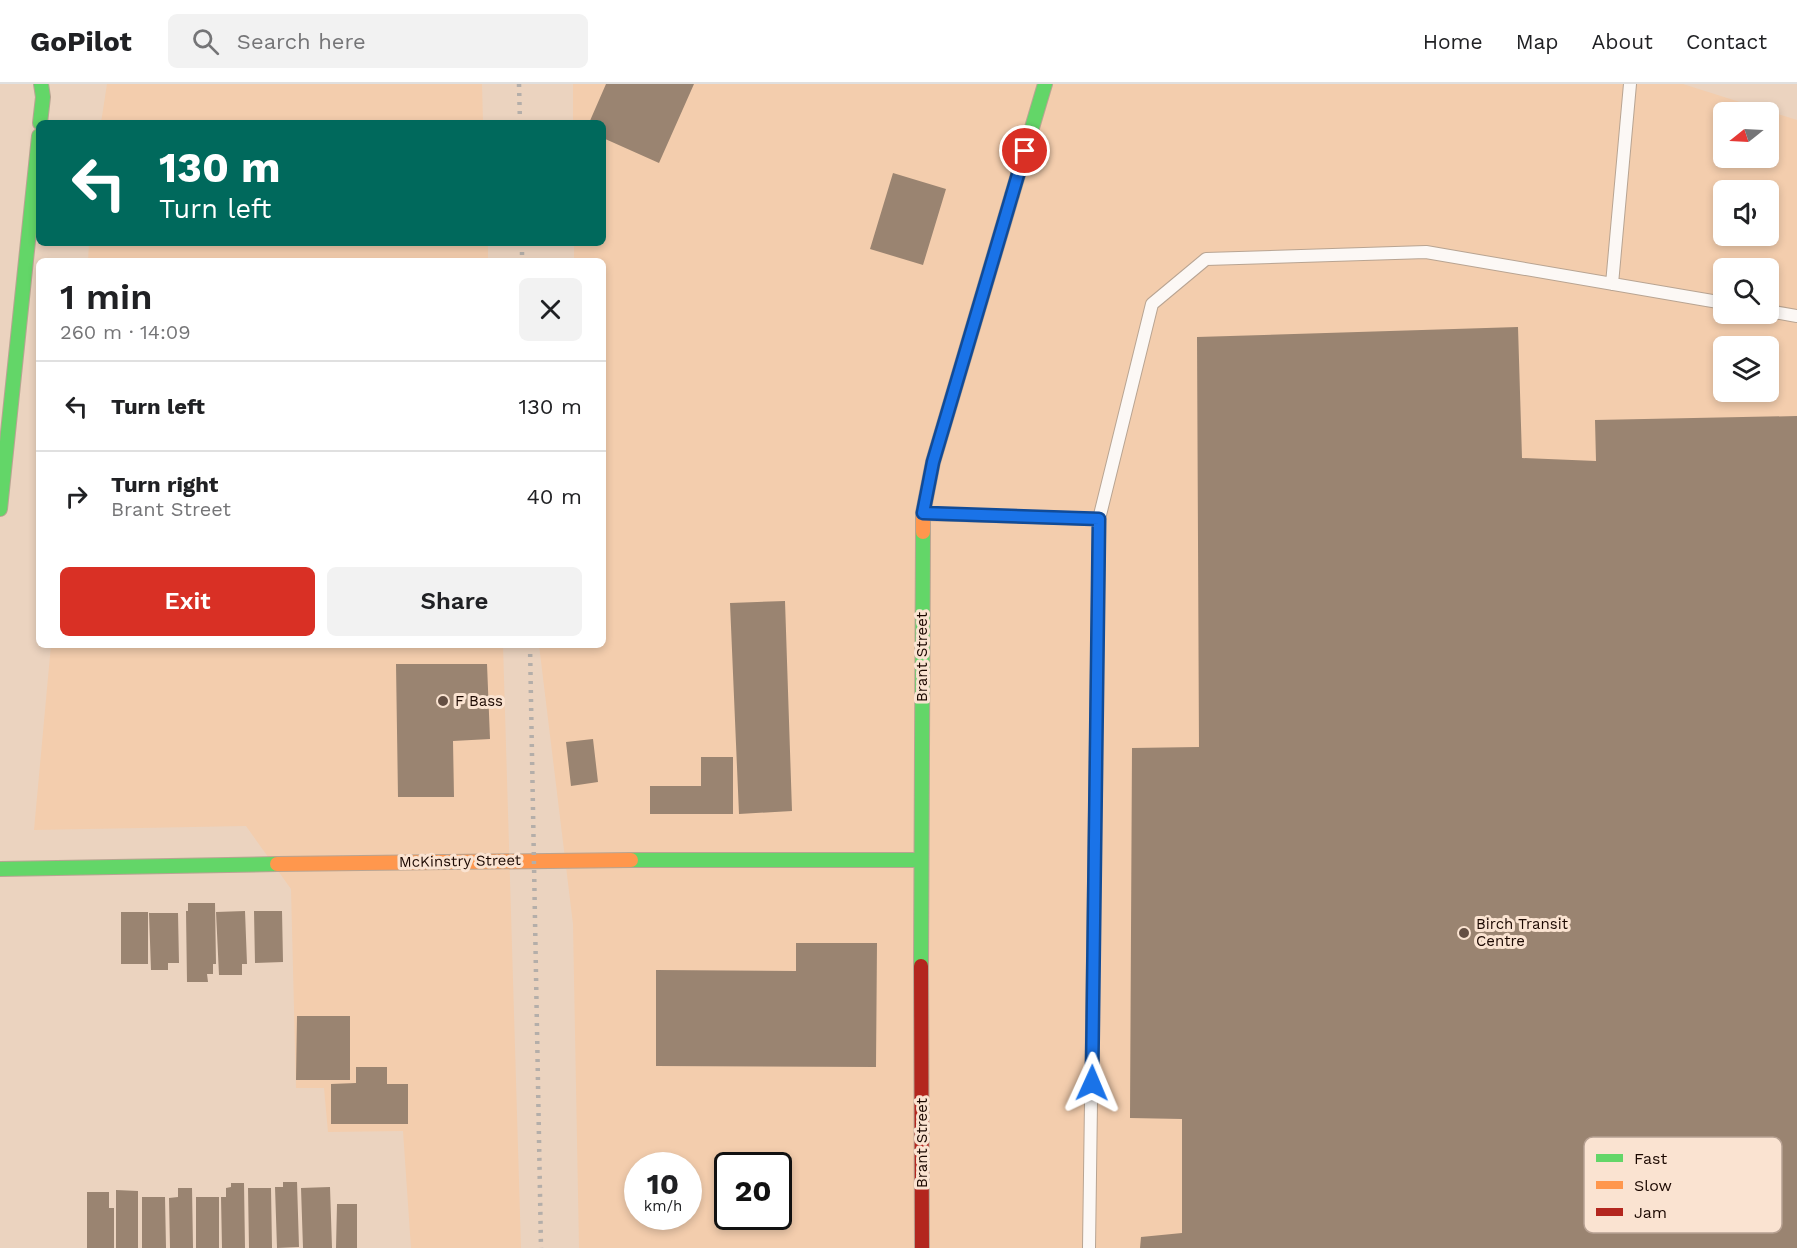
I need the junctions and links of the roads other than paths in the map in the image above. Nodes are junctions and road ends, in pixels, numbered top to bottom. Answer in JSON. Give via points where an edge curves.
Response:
{"nodes":[{"id":1,"x":52,"y":84,"type":"edge"},
{"id":2,"x":1045,"y":84,"type":"edge"},
{"id":3,"x":1630,"y":84,"type":"edge"},
{"id":4,"x":42,"y":91,"type":"edge"},
{"id":5,"x":40,"y":120,"type":"edge"},
{"id":6,"x":36,"y":165,"type":"edge"},
{"id":7,"x":1612,"y":284,"type":"junction"},
{"id":8,"x":1713,"y":301,"type":"edge"},
{"id":9,"x":1779,"y":313,"type":"edge"},
{"id":10,"x":1797,"y":316,"type":"edge"},
{"id":11,"x":0,"y":509,"type":"edge"},
{"id":12,"x":923,"y":513,"type":"junction"},
{"id":13,"x":1099,"y":519,"type":"junction"},
{"id":14,"x":921,"y":860,"type":"junction"},
{"id":15,"x":0,"y":869,"type":"edge"},
{"id":16,"x":922,"y":1248,"type":"edge"},
{"id":17,"x":1089,"y":1248,"type":"edge"}],
"edges":[{"from":1,"to":4,"type":"street"},
{"from":2,"to":12,"type":"street","name":"Brant Street","via":[[933,462]]},
{"from":3,"to":7,"type":"lane"},
{"from":4,"to":5,"type":"street"},
{"from":6,"to":11,"type":"street"},
{"from":7,"to":8,"type":"lane"},
{"from":7,"to":13,"type":"lane","via":[[1426,252],[1206,260],[1152,304]]},
{"from":9,"to":10,"type":"lane"},
{"from":12,"to":13,"type":"lane"},
{"from":12,"to":14,"type":"street","name":"Brant Street"},
{"from":13,"to":17,"type":"lane"},
{"from":14,"to":15,"type":"street","name":"McKinstry Street","via":[[534,860]]},
{"from":14,"to":16,"type":"street","name":"Brant Street"}]}
